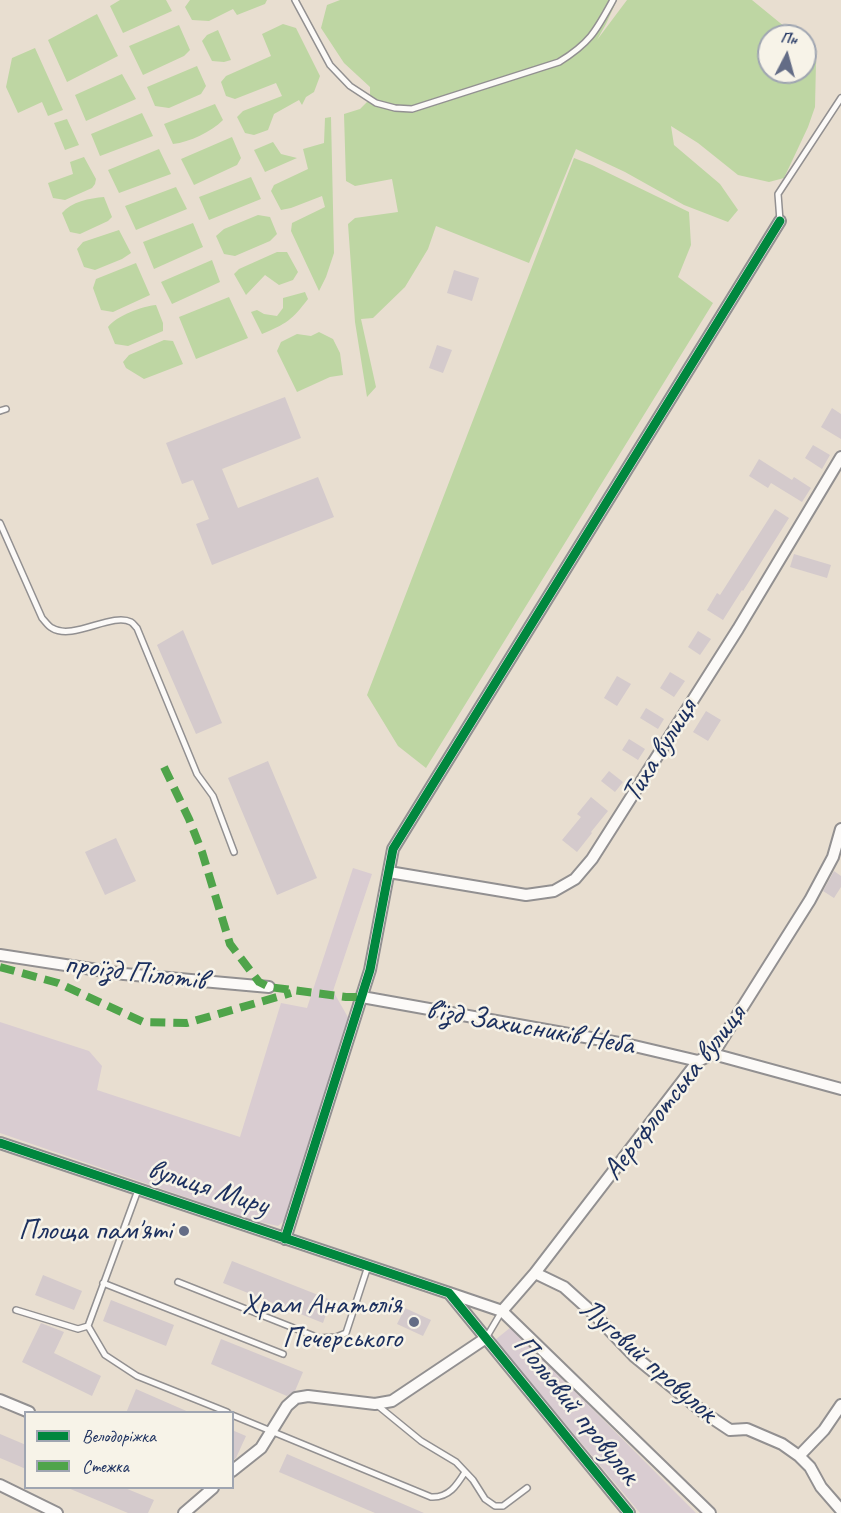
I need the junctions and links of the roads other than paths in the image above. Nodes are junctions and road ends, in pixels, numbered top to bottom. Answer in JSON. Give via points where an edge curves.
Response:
{"nodes":[{"id":1,"x":295,"y":0,"type":"edge"},
{"id":2,"x":613,"y":0,"type":"edge"},
{"id":3,"x":841,"y":98,"type":"edge"},
{"id":4,"x":780,"y":221,"type":"joint"},
{"id":5,"x":841,"y":457,"type":"edge"},
{"id":6,"x":0,"y":523,"type":"edge"},
{"id":7,"x":841,"y":829,"type":"edge"},
{"id":8,"x":234,"y":852,"type":"dead end"},
{"id":9,"x":837,"y":859,"type":"edge"},
{"id":10,"x":389,"y":872,"type":"junction"},
{"id":11,"x":0,"y":955,"type":"edge"},
{"id":12,"x":270,"y":987,"type":"dead end"},
{"id":13,"x":362,"y":997,"type":"junction"},
{"id":14,"x":713,"y":1054,"type":"junction"},
{"id":15,"x":698,"y":1061,"type":"junction"},
{"id":16,"x":841,"y":1089,"type":"edge"},
{"id":17,"x":0,"y":1143,"type":"edge"},
{"id":18,"x":138,"y":1190,"type":"junction"},
{"id":19,"x":285,"y":1239,"type":"junction"},
{"id":20,"x":368,"y":1266,"type":"junction"},
{"id":21,"x":535,"y":1273,"type":"junction"},
{"id":22,"x":178,"y":1282,"type":"dead end"},
{"id":23,"x":103,"y":1283,"type":"junction"},
{"id":24,"x":449,"y":1293,"type":"junction"},
{"id":25,"x":15,"y":1310,"type":"dead end"},
{"id":26,"x":502,"y":1311,"type":"junction"},
{"id":27,"x":88,"y":1326,"type":"junction"},
{"id":28,"x":486,"y":1338,"type":"junction"},
{"id":29,"x":283,"y":1354,"type":"dead end"},
{"id":30,"x":0,"y":1401,"type":"edge"},
{"id":31,"x":375,"y":1404,"type":"junction"},
{"id":32,"x":841,"y":1405,"type":"edge"},
{"id":33,"x":24,"y":1411,"type":"edge"},
{"id":34,"x":222,"y":1411,"type":"edge"},
{"id":35,"x":234,"y":1416,"type":"edge"},
{"id":36,"x":272,"y":1431,"type":"junction"},
{"id":37,"x":799,"y":1456,"type":"junction"},
{"id":38,"x":234,"y":1469,"type":"edge"},
{"id":39,"x":465,"y":1472,"type":"junction"},
{"id":40,"x":0,"y":1485,"type":"edge"},
{"id":41,"x":527,"y":1488,"type":"dead end"},
{"id":42,"x":212,"y":1489,"type":"edge"},
{"id":43,"x":841,"y":1509,"type":"edge"},
{"id":44,"x":188,"y":1512,"type":"edge"},
{"id":45,"x":57,"y":1513,"type":"edge"},
{"id":46,"x":629,"y":1513,"type":"edge"},
{"id":47,"x":710,"y":1513,"type":"edge"}],
"edges":[{"from":1,"to":2,"type":"lane","via":[[330,65],[350,86],[376,103],[412,109],[559,62],[589,41]]},
{"from":3,"to":4,"type":"lane","via":[[778,194]]},
{"from":4,"to":10,"type":"street","via":[[393,849]]},
{"from":5,"to":10,"type":"street","name":"Тиха вулиця","via":[[725,649],[592,859],[575,879],[554,891],[526,895]]},
{"from":6,"to":8,"type":"lane","via":[[42,618],[52,628],[63,632],[121,620],[130,621],[137,628],[196,774],[213,796]]},
{"from":7,"to":9,"type":"street","name":"Аерофлотська вулиця"},
{"from":9,"to":14,"type":"street","name":"Аерофлотська вулиця"},
{"from":10,"to":13,"type":"street"},
{"from":11,"to":12,"type":"street","name":"проїзд Пілотів","via":[[124,974]]},
{"from":13,"to":15,"type":"street","name":"в'їзд Захисників Неба"},
{"from":13,"to":19,"type":"street"},
{"from":14,"to":15,"type":"street","name":"Аерофлотська вулиця"},
{"from":14,"to":16,"type":"street"},
{"from":15,"to":21,"type":"street","name":"Аерофлотська вулиця"},
{"from":17,"to":18,"type":"street","name":"вулиця Миру"},
{"from":18,"to":19,"type":"street","name":"вулиця Миру"},
{"from":18,"to":23,"type":"lane"},
{"from":19,"to":20,"type":"street","name":"вулиця Миру"},
{"from":20,"to":22,"type":"lane","via":[[346,1333],[336,1338],[319,1338]]},
{"from":20,"to":24,"type":"street","name":"вулиця Миру"},
{"from":21,"to":26,"type":"street","name":"Аерофлотська вулиця"},
{"from":21,"to":37,"type":"street","name":"Луговий провулок","via":[[564,1287],[634,1356],[703,1412],[730,1430],[747,1429]]},
{"from":23,"to":27,"type":"lane"},
{"from":23,"to":29,"type":"lane"},
{"from":24,"to":26,"type":"street","name":"вулиця Миру"},
{"from":24,"to":28,"type":"street"},
{"from":25,"to":27,"type":"lane","via":[[78,1329]]},
{"from":26,"to":28,"type":"lane"},
{"from":26,"to":47,"type":"street"},
{"from":27,"to":34,"type":"lane","via":[[105,1355],[137,1376]]},
{"from":28,"to":31,"type":"street","via":[[392,1401]]},
{"from":28,"to":46,"type":"street","name":"Польовий провулок"},
{"from":30,"to":33,"type":"street"},
{"from":31,"to":36,"type":"street","via":[[296,1398]]},
{"from":31,"to":39,"type":"lane"},
{"from":32,"to":37,"type":"street"},
{"from":35,"to":36,"type":"lane"},
{"from":36,"to":38,"type":"street","via":[[261,1448]]},
{"from":36,"to":39,"type":"lane","via":[[431,1497],[446,1495]]},
{"from":37,"to":43,"type":"street","name":"Луговий провулок"},
{"from":39,"to":41,"type":"lane","via":[[495,1506],[502,1506]]},
{"from":40,"to":45,"type":"street"},
{"from":42,"to":44,"type":"street"}]}
